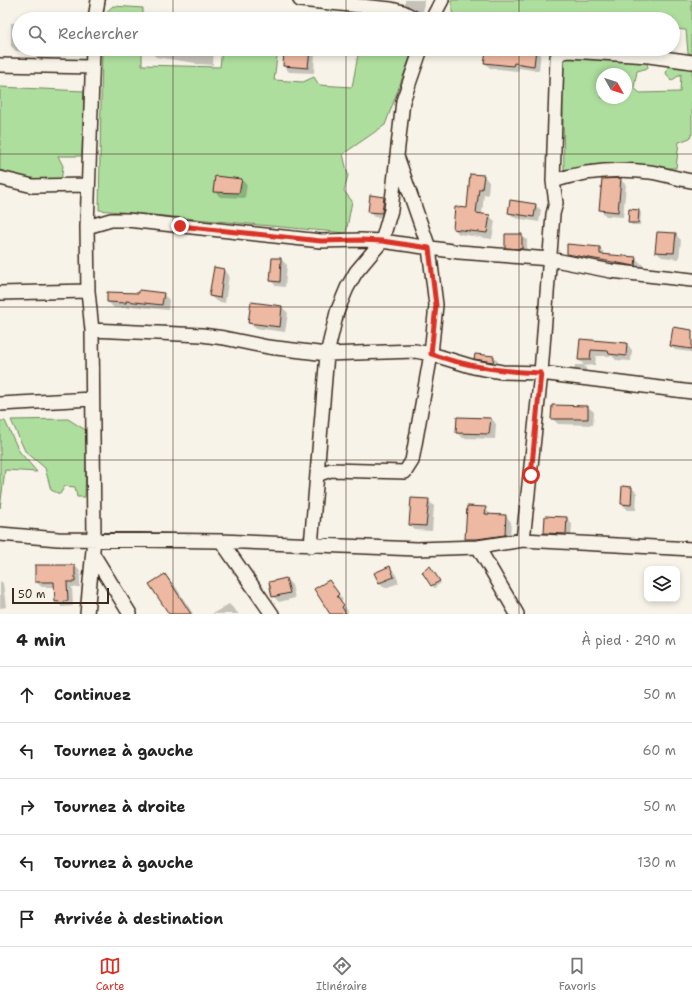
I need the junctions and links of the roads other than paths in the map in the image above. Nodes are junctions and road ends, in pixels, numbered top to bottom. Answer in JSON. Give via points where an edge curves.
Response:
{"nodes":[{"id":1,"x":98,"y":0,"type":"edge"},
{"id":2,"x":300,"y":0,"type":"edge"},
{"id":3,"x":442,"y":0,"type":"edge"},
{"id":4,"x":96,"y":12,"type":"edge"},
{"id":5,"x":403,"y":12,"type":"edge"},
{"id":6,"x":436,"y":12,"type":"edge"},
{"id":7,"x":92,"y":56,"type":"edge"},
{"id":8,"x":419,"y":56,"type":"edge"},
{"id":9,"x":558,"y":56,"type":"edge"},
{"id":10,"x":649,"y":56,"type":"edge"},
{"id":11,"x":692,"y":62,"type":"edge"},
{"id":12,"x":0,"y":65,"type":"edge"},
{"id":13,"x":91,"y":68,"type":"junction"},
{"id":14,"x":396,"y":154,"type":"junction"},
{"id":15,"x":0,"y":178,"type":"edge"},
{"id":16,"x":692,"y":180,"type":"edge"},
{"id":17,"x":553,"y":181,"type":"junction"},
{"id":18,"x":88,"y":185,"type":"junction"},
{"id":19,"x":87,"y":227,"type":"junction"},
{"id":20,"x":382,"y":241,"type":"junction"},
{"id":21,"x":429,"y":248,"type":"junction"},
{"id":22,"x":550,"y":259,"type":"junction"},
{"id":23,"x":692,"y":280,"type":"edge"},
{"id":24,"x":88,"y":291,"type":"junction"},
{"id":25,"x":0,"y":293,"type":"edge"},
{"id":26,"x":92,"y":330,"type":"junction"},
{"id":27,"x":327,"y":354,"type":"junction"},
{"id":28,"x":431,"y":354,"type":"junction"},
{"id":29,"x":541,"y":373,"type":"junction"},
{"id":30,"x":692,"y":392,"type":"edge"},
{"id":31,"x":92,"y":399,"type":"junction"},
{"id":32,"x":0,"y":404,"type":"edge"},
{"id":33,"x":317,"y":476,"type":"junction"},
{"id":34,"x":0,"y":534,"type":"edge"},
{"id":35,"x":94,"y":539,"type":"junction"},
{"id":36,"x":523,"y":540,"type":"junction"},
{"id":37,"x":221,"y":541,"type":"junction"},
{"id":38,"x":311,"y":546,"type":"junction"},
{"id":39,"x":478,"y":547,"type":"junction"},
{"id":40,"x":692,"y":549,"type":"edge"},
{"id":41,"x":93,"y":554,"type":"junction"},
{"id":42,"x":87,"y":614,"type":"edge"},
{"id":43,"x":130,"y":614,"type":"edge"},
{"id":44,"x":272,"y":614,"type":"edge"},
{"id":45,"x":517,"y":614,"type":"edge"}],
"edges":[{"from":1,"to":4,"type":"street"},
{"from":2,"to":5,"type":"street"},
{"from":3,"to":6,"type":"street"},
{"from":7,"to":13,"type":"street"},
{"from":8,"to":14,"type":"street","via":[[403,101]]},
{"from":9,"to":17,"type":"street"},
{"from":10,"to":11,"type":"street"},
{"from":12,"to":13,"type":"street"},
{"from":13,"to":18,"type":"street"},
{"from":14,"to":20,"type":"street","via":[[391,210]]},
{"from":14,"to":21,"type":"street"},
{"from":15,"to":18,"type":"street","via":[[33,186]]},
{"from":16,"to":17,"type":"street","via":[[649,172],[600,170]]},
{"from":17,"to":22,"type":"street","via":[[556,203],[552,214]]},
{"from":18,"to":19,"type":"street"},
{"from":19,"to":20,"type":"street","via":[[111,220],[127,220],[321,241]]},
{"from":19,"to":24,"type":"street"},
{"from":20,"to":21,"type":"street"},
{"from":20,"to":27,"type":"street","via":[[356,272],[347,288],[337,312]]},
{"from":21,"to":22,"type":"street"},
{"from":21,"to":28,"type":"street","via":[[436,305]]},
{"from":22,"to":23,"type":"street","via":[[612,271]]},
{"from":22,"to":29,"type":"street"},
{"from":24,"to":25,"type":"street"},
{"from":24,"to":26,"type":"street"},
{"from":26,"to":27,"type":"street","via":[[202,335]]},
{"from":26,"to":31,"type":"street"},
{"from":27,"to":28,"type":"street","via":[[394,350]]},
{"from":27,"to":33,"type":"street"},
{"from":28,"to":29,"type":"street","via":[[474,367],[502,372]]},
{"from":28,"to":33,"type":"street","via":[[409,468],[405,472],[331,470]]},
{"from":29,"to":30,"type":"street"},
{"from":29,"to":36,"type":"street"},
{"from":31,"to":32,"type":"street"},
{"from":31,"to":35,"type":"street"},
{"from":33,"to":38,"type":"street"},
{"from":34,"to":35,"type":"street","via":[[32,538]]},
{"from":35,"to":37,"type":"street"},
{"from":35,"to":41,"type":"street"},
{"from":36,"to":39,"type":"street"},
{"from":36,"to":40,"type":"street"},
{"from":37,"to":38,"type":"street"},
{"from":37,"to":44,"type":"street"},
{"from":38,"to":39,"type":"street"},
{"from":39,"to":45,"type":"street"},
{"from":41,"to":42,"type":"street"},
{"from":41,"to":43,"type":"street"}]}
